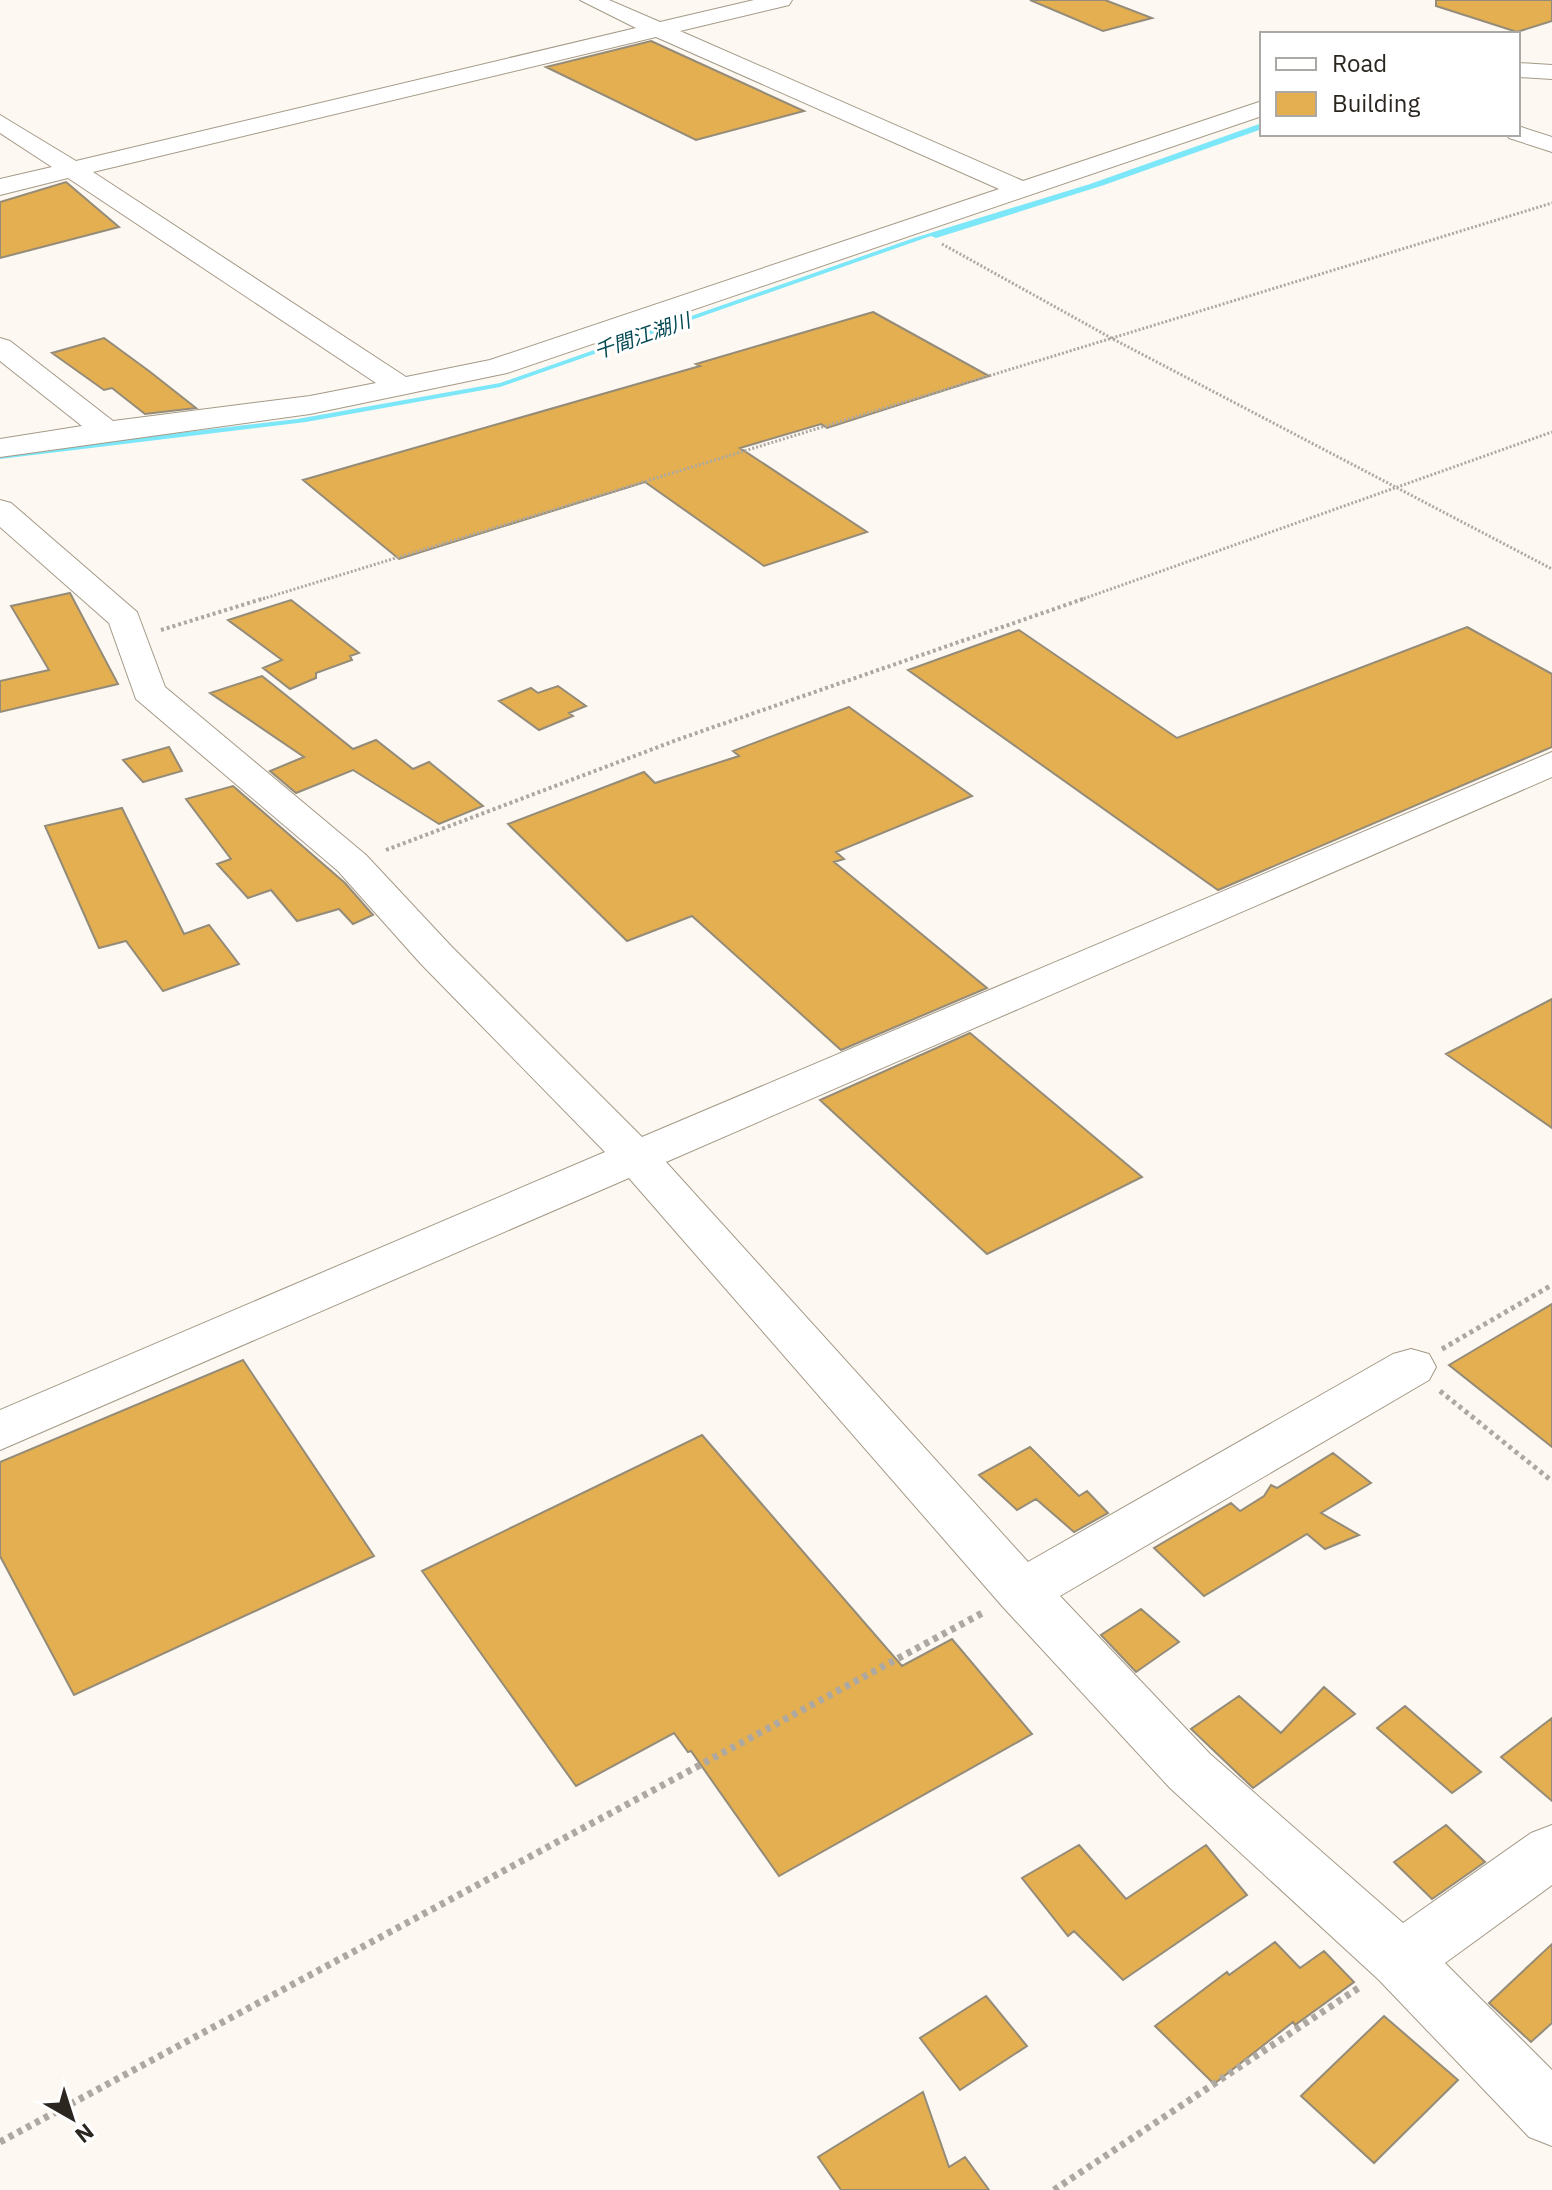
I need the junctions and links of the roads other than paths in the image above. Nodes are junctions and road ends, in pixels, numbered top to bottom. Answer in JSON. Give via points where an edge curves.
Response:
{"nodes":[{"id":1,"x":591,"y":0,"type":"edge"},
{"id":2,"x":781,"y":0,"type":"edge"},
{"id":3,"x":657,"y":30,"type":"junction"},
{"id":4,"x":1520,"y":70,"type":"edge"},
{"id":5,"x":1552,"y":72,"type":"edge"},
{"id":6,"x":1260,"y":109,"type":"edge"},
{"id":7,"x":0,"y":122,"type":"edge"},
{"id":8,"x":1520,"y":134,"type":"edge"},
{"id":9,"x":1552,"y":145,"type":"edge"},
{"id":10,"x":75,"y":172,"type":"junction"},
{"id":11,"x":0,"y":187,"type":"edge"},
{"id":12,"x":1023,"y":190,"type":"junction"},
{"id":13,"x":0,"y":347,"type":"edge"},
{"id":14,"x":402,"y":387,"type":"junction"},
{"id":15,"x":107,"y":431,"type":"junction"},
{"id":16,"x":0,"y":448,"type":"edge"},
{"id":17,"x":0,"y":510,"type":"edge"},
{"id":18,"x":1552,"y":763,"type":"edge"},
{"id":19,"x":638,"y":1159,"type":"junction"},
{"id":20,"x":1411,"y":1367,"type":"road end"},
{"id":21,"x":0,"y":1431,"type":"edge"},
{"id":22,"x":1022,"y":1592,"type":"junction"},
{"id":23,"x":1552,"y":1851,"type":"edge"},
{"id":24,"x":1401,"y":1960,"type":"junction"},
{"id":25,"x":1552,"y":2115,"type":"edge"}],
"edges":[{"from":1,"to":3,"type":"street"},
{"from":2,"to":3,"type":"street"},
{"from":3,"to":10,"type":"street"},
{"from":3,"to":12,"type":"street"},
{"from":4,"to":5,"type":"street"},
{"from":6,"to":12,"type":"street"},
{"from":7,"to":10,"type":"street"},
{"from":8,"to":9,"type":"street"},
{"from":10,"to":11,"type":"street"},
{"from":10,"to":14,"type":"street"},
{"from":12,"to":14,"type":"street","via":[[497,367]]},
{"from":13,"to":15,"type":"street"},
{"from":14,"to":15,"type":"street","via":[[310,405]]},
{"from":15,"to":16,"type":"street"},
{"from":17,"to":19,"type":"street","via":[[125,619],[149,691],[352,863]]},
{"from":18,"to":19,"type":"street"},
{"from":19,"to":21,"type":"street"},
{"from":19,"to":22,"type":"street"},
{"from":20,"to":22,"type":"street"},
{"from":22,"to":24,"type":"street","via":[[1190,1771]]},
{"from":23,"to":24,"type":"street"},
{"from":24,"to":25,"type":"street"}]}
